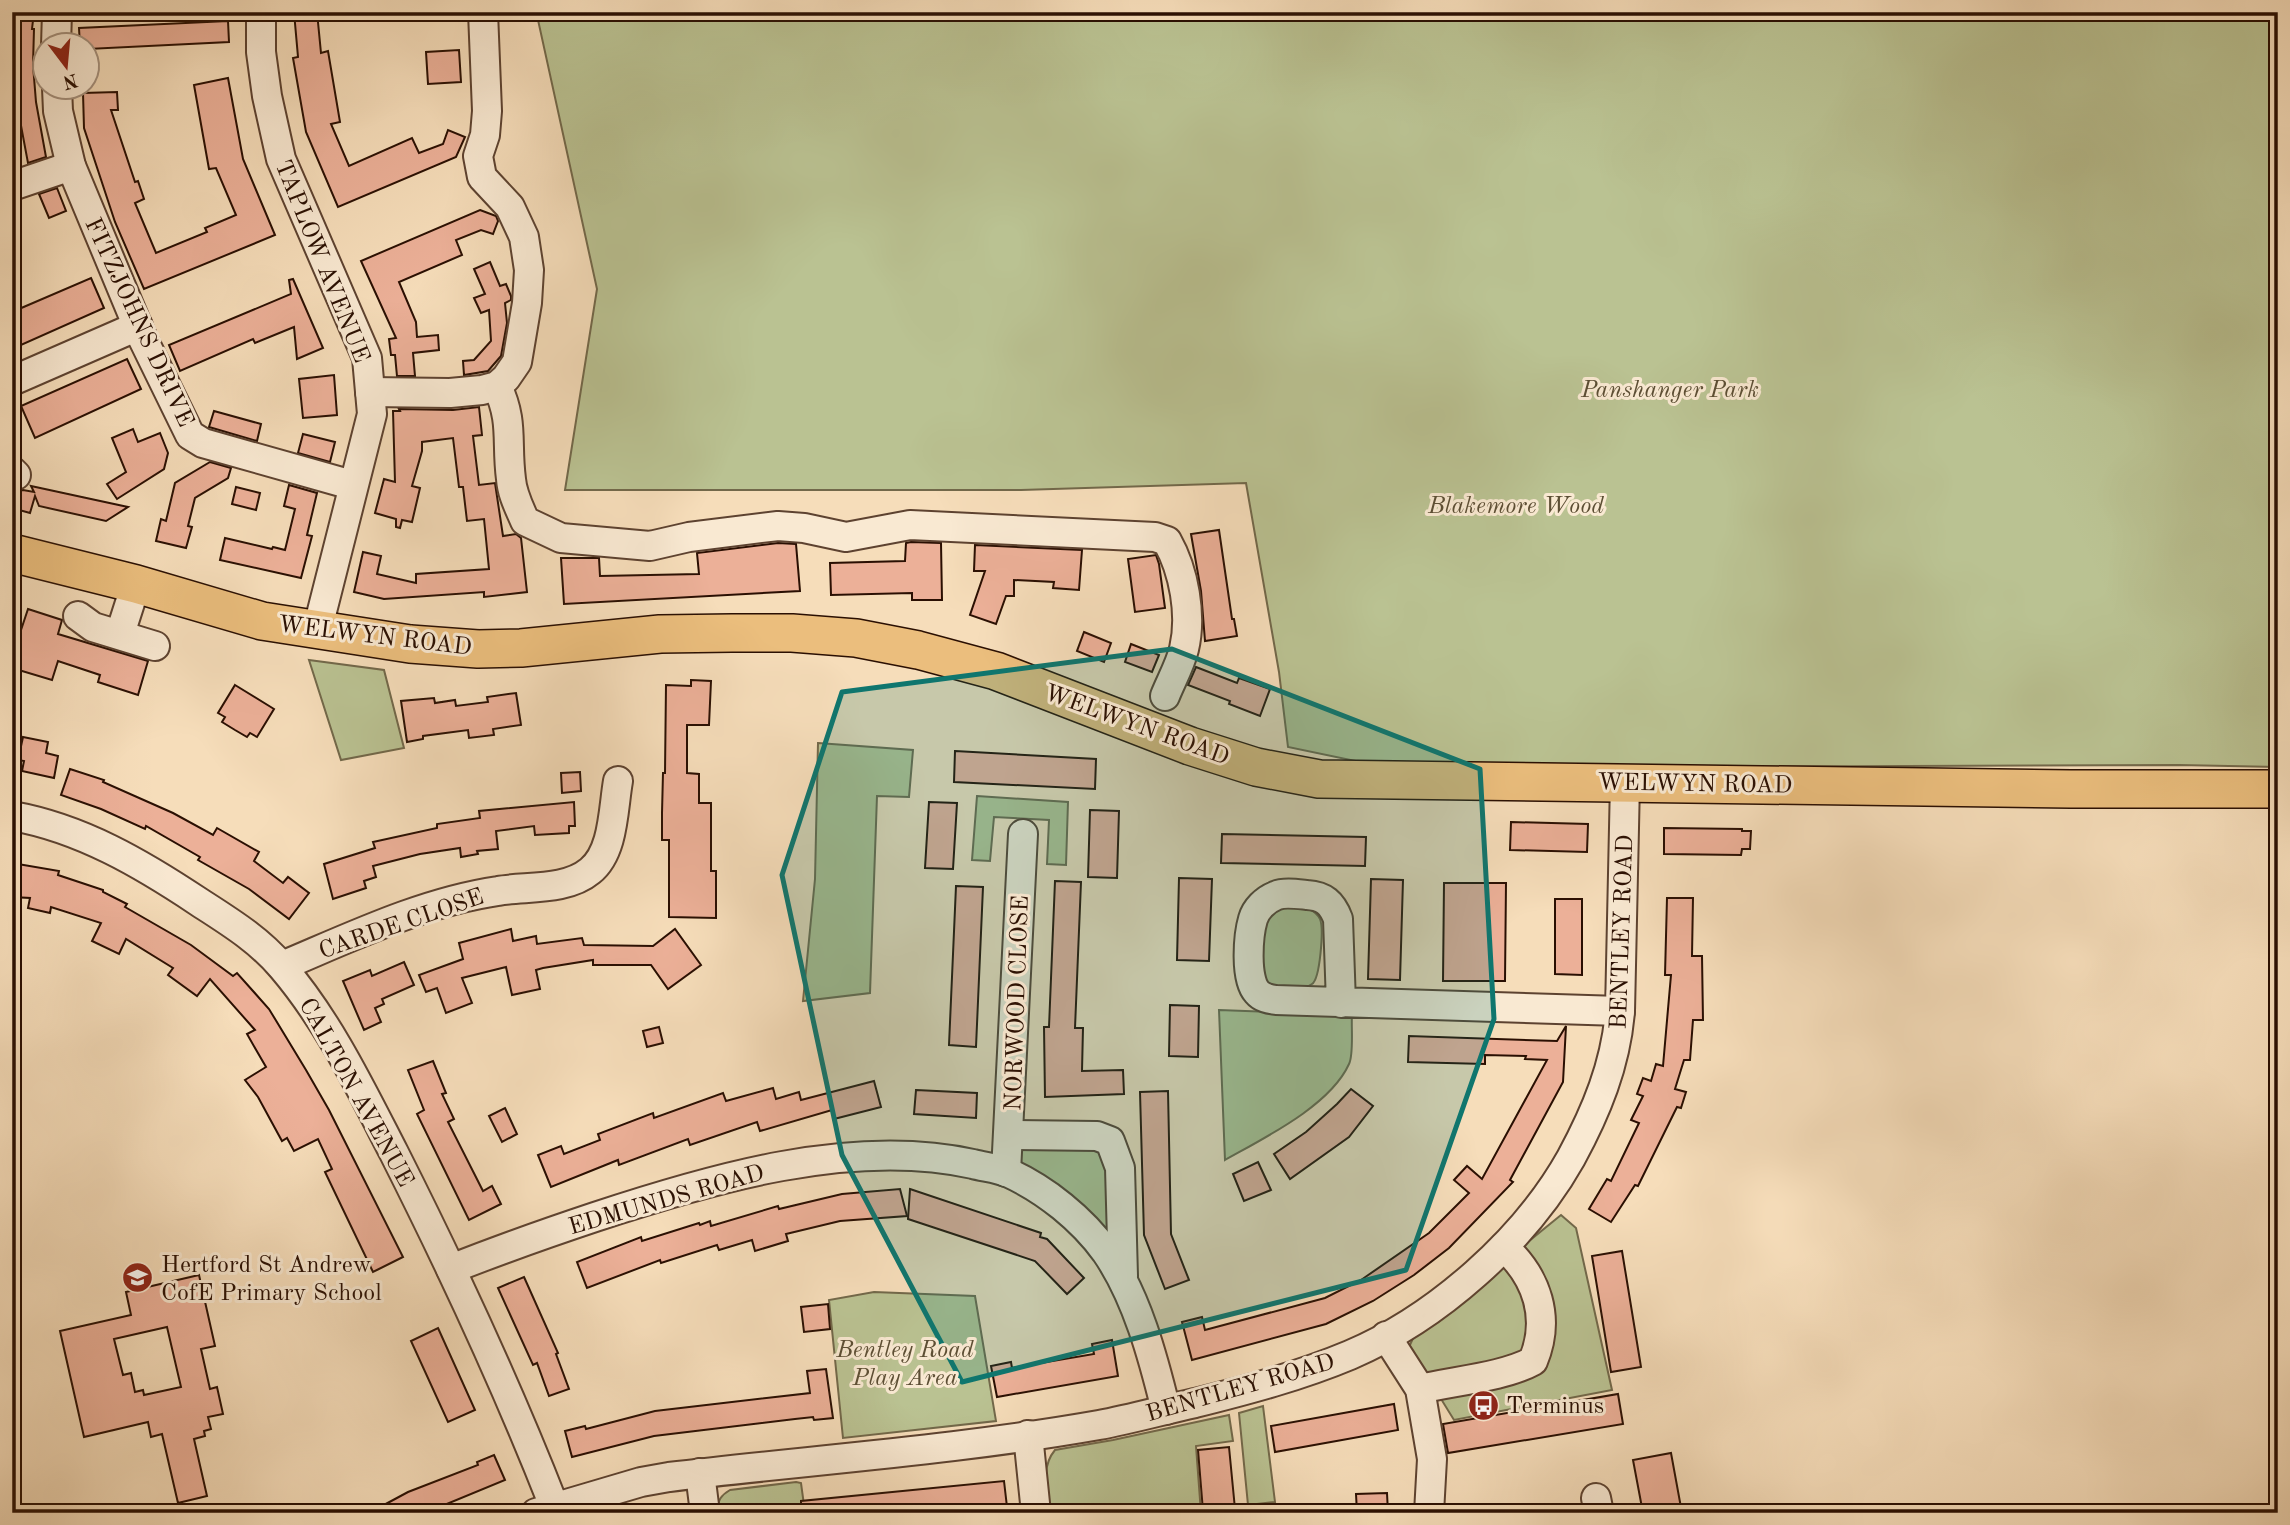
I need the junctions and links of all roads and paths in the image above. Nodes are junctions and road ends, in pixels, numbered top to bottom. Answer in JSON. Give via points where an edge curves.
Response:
{"nodes":[{"id":1,"x":57,"y":12,"type":"edge"},
{"id":2,"x":261,"y":12,"type":"edge"},
{"id":3,"x":483,"y":12,"type":"edge"},
{"id":4,"x":56,"y":32,"type":"edge"},
{"id":5,"x":58,"y":102,"type":"edge"},
{"id":6,"x":71,"y":166,"type":"junction"},
{"id":7,"x":12,"y":186,"type":"edge"},
{"id":8,"x":138,"y":326,"type":"junction"},
{"id":9,"x":12,"y":381,"type":"edge"},
{"id":10,"x":497,"y":386,"type":"junction"},
{"id":11,"x":370,"y":392,"type":"junction"},
{"id":12,"x":352,"y":485,"type":"junction"},
{"id":13,"x":12,"y":553,"type":"edge"},
{"id":14,"x":136,"y":583,"type":"junction"},
{"id":15,"x":78,"y":616,"type":"dead end"},
{"id":16,"x":317,"y":631,"type":"junction"},
{"id":17,"x":120,"y":634,"type":"junction"},
{"id":18,"x":155,"y":646,"type":"dead end"},
{"id":19,"x":1165,"y":696,"type":"dead end"},
{"id":20,"x":618,"y":781,"type":"dead end"},
{"id":21,"x":1626,"y":782,"type":"junction"},
{"id":22,"x":2278,"y":789,"type":"edge"},
{"id":23,"x":12,"y":816,"type":"edge"},
{"id":24,"x":1023,"y":834,"type":"dead end"},
{"id":25,"x":282,"y":966,"type":"junction"},
{"id":26,"x":1341,"y":1003,"type":"junction"},
{"id":27,"x":1620,"y":1011,"type":"junction"},
{"id":28,"x":1010,"y":1135,"type":"junction"},
{"id":29,"x":1006,"y":1172,"type":"junction"},
{"id":30,"x":1504,"y":1247,"type":"junction"},
{"id":31,"x":452,"y":1269,"type":"junction"},
{"id":32,"x":1124,"y":1282,"type":"junction"},
{"id":33,"x":1386,"y":1336,"type":"junction"},
{"id":34,"x":1420,"y":1389,"type":"junction"},
{"id":35,"x":1166,"y":1410,"type":"junction"},
{"id":36,"x":1028,"y":1435,"type":"junction"},
{"id":37,"x":700,"y":1473,"type":"junction"},
{"id":38,"x":545,"y":1509,"type":"edge"},
{"id":39,"x":705,"y":1513,"type":"edge"},
{"id":40,"x":1036,"y":1513,"type":"edge"},
{"id":41,"x":1429,"y":1513,"type":"edge"}],
"edges":[{"from":1,"to":4,"type":"street"},
{"from":2,"to":11,"type":"street","name":"TAPLOW AVENUE","via":[[261,52],[281,159],[367,358]]},
{"from":3,"to":10,"type":"street","via":[[488,111],[478,156],[482,177],[510,207],[524,237],[529,270],[517,362]]},
{"from":5,"to":6,"type":"street","name":"FITZJOHNS DRIVE"},
{"from":6,"to":7,"type":"street"},
{"from":6,"to":8,"type":"street","name":"FITZJOHNS DRIVE"},
{"from":8,"to":9,"type":"street"},
{"from":8,"to":12,"type":"street","name":"FITZJOHNS DRIVE","via":[[190,435],[202,443]]},
{"from":10,"to":11,"type":"street","via":[[450,393]]},
{"from":10,"to":19,"type":"street","via":[[508,414],[515,498],[525,521],[561,538],[650,546],[778,526],[846,537],[910,525],[1167,541],[1177,558],[1185,596],[1186,635]]},
{"from":11,"to":12,"type":"street","name":"TAPLOW AVENUE","via":[[372,414]]},
{"from":12,"to":16,"type":"street","name":"TAPLOW AVENUE"},
{"from":13,"to":14,"type":"main road","name":"WELWYN ROAD"},
{"from":14,"to":16,"type":"main road","name":"WELWYN ROAD","via":[[262,621]]},
{"from":14,"to":17,"type":"street"},
{"from":15,"to":17,"type":"street","via":[[93,627]]},
{"from":16,"to":21,"type":"main road","name":"WELWYN ROAD","via":[[478,649],[660,634],[792,633],[856,638],[996,671],[1190,747],[1319,779]]},
{"from":17,"to":18,"type":"street"},
{"from":20,"to":25,"type":"street","name":"CARDE CLOSE","via":[[608,839],[600,860],[589,872],[549,887],[497,891],[433,907]]},
{"from":21,"to":22,"type":"main road","name":"WELWYN ROAD"},
{"from":21,"to":27,"type":"street","name":"BENTLEY ROAD"},
{"from":23,"to":25,"type":"street","name":"CALTON AVENUE","via":[[97,842],[152,871],[244,930]]},
{"from":24,"to":28,"type":"street","name":"NORWOOD CLOSE"},
{"from":25,"to":31,"type":"street","name":"CALTON AVENUE","via":[[351,1072]]},
{"from":26,"to":26,"type":"street","via":[[1276,1000],[1255,991],[1248,965],[1253,919],[1266,900],[1278,894],[1318,895],[1328,901],[1338,919]]},
{"from":26,"to":27,"type":"street"},
{"from":27,"to":30,"type":"street","name":"BENTLEY ROAD","via":[[1610,1069],[1580,1141],[1544,1201]]},
{"from":28,"to":29,"type":"street","name":"NORWOOD CLOSE"},
{"from":28,"to":32,"type":"street","via":[[1097,1136],[1110,1141],[1120,1168]]},
{"from":29,"to":31,"type":"street","name":"EDMUNDS ROAD","via":[[912,1155],[789,1166],[659,1196]]},
{"from":29,"to":32,"type":"street","name":"EDMUNDS ROAD","via":[[1058,1203],[1080,1223]]},
{"from":30,"to":33,"type":"street","name":"BENTLEY ROAD","via":[[1448,1295]]},
{"from":30,"to":34,"type":"street","via":[[1530,1278],[1539,1309],[1542,1332],[1532,1361],[1515,1371]]},
{"from":31,"to":38,"type":"street","name":"CALTON AVENUE"},
{"from":32,"to":35,"type":"street","name":"EDMUNDS ROAD"},
{"from":33,"to":34,"type":"street"},
{"from":33,"to":35,"type":"street","name":"BENTLEY ROAD","via":[[1351,1355],[1274,1382]]},
{"from":34,"to":41,"type":"street","via":[[1432,1459]]},
{"from":35,"to":36,"type":"street","name":"BENTLEY ROAD"},
{"from":36,"to":37,"type":"street","name":"BENTLEY ROAD"},
{"from":36,"to":40,"type":"street"},
{"from":37,"to":38,"type":"street","name":"BENTLEY ROAD","via":[[641,1482]]},
{"from":37,"to":39,"type":"street"}]}
